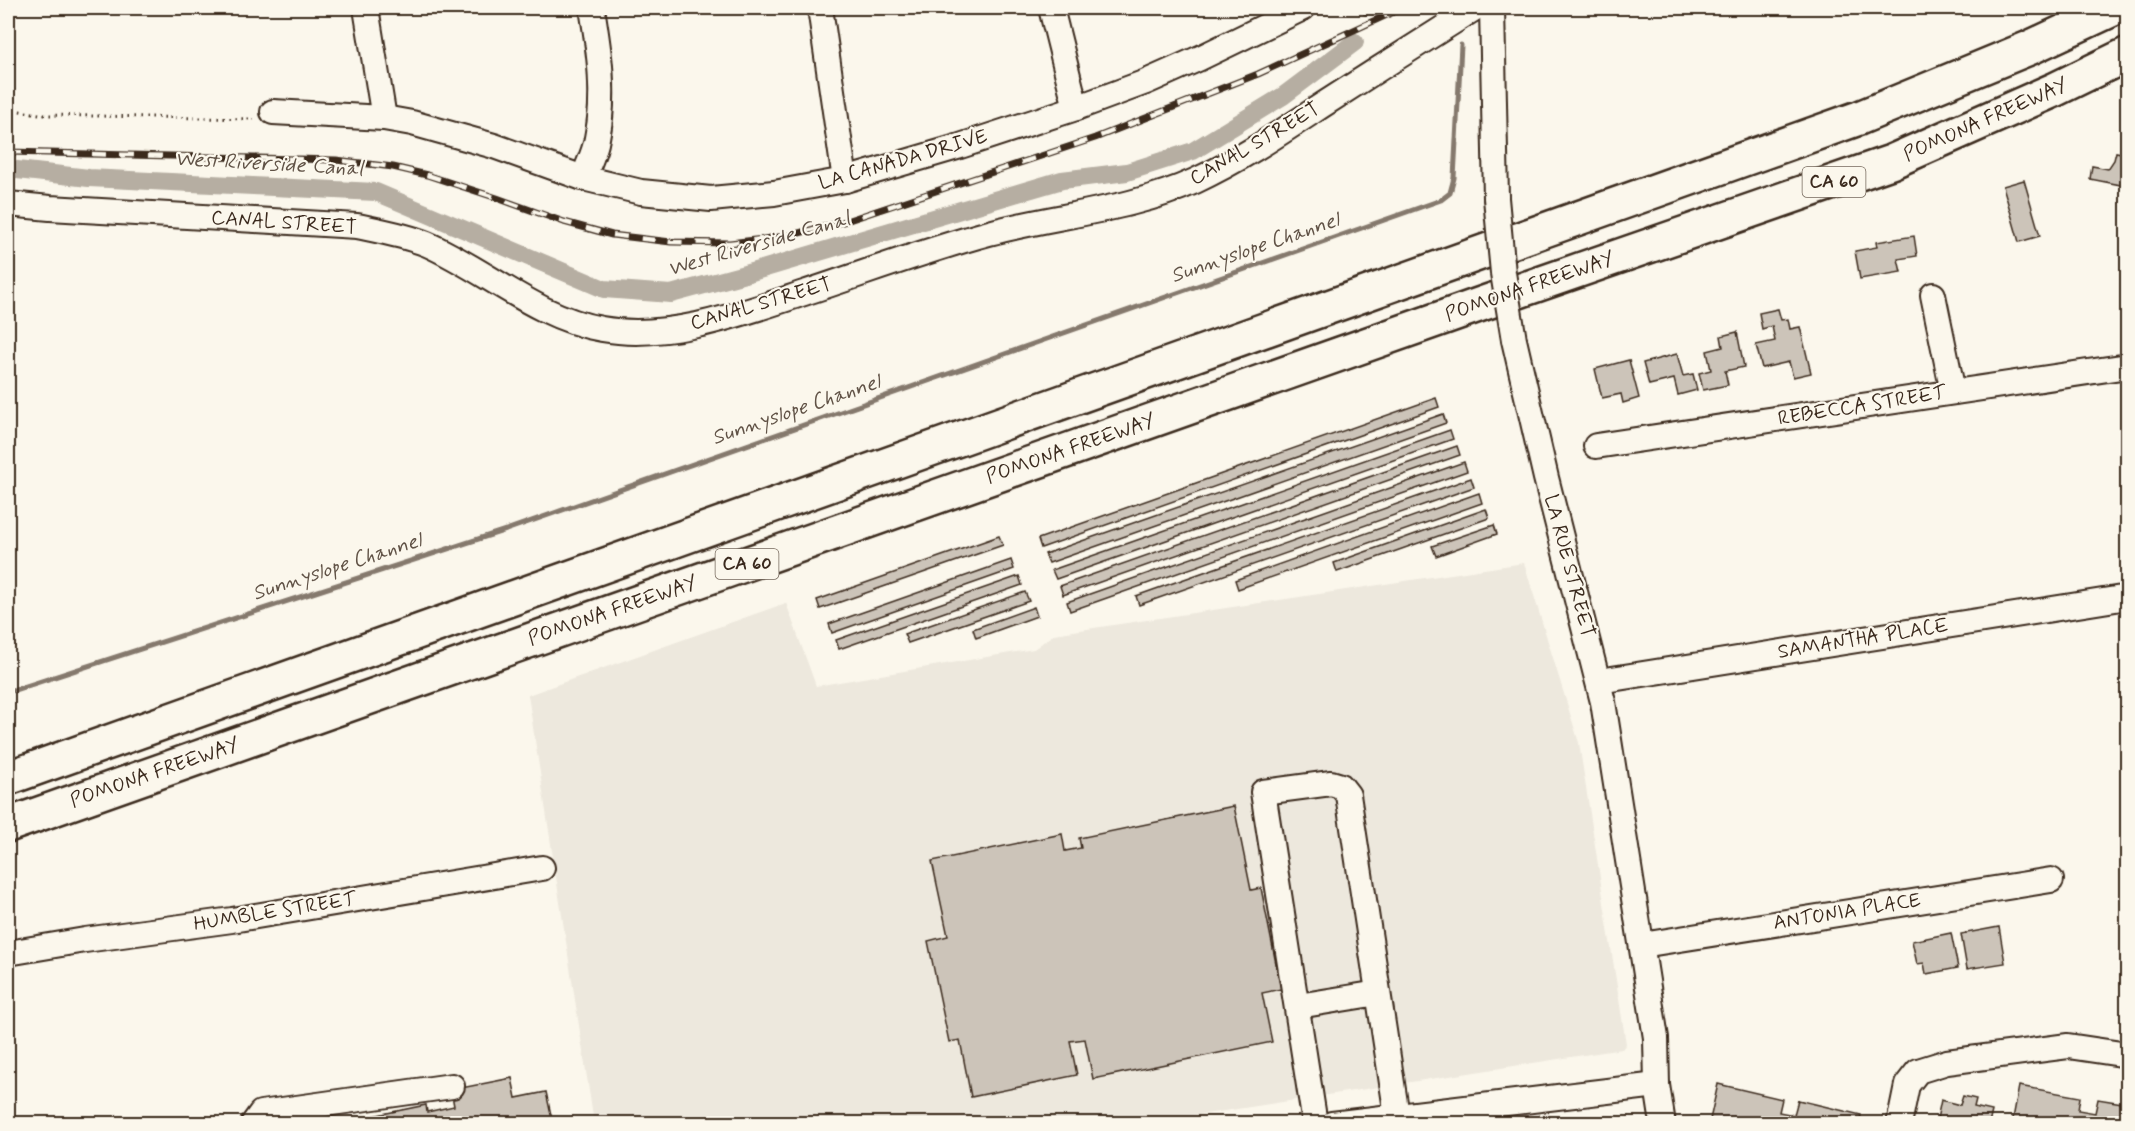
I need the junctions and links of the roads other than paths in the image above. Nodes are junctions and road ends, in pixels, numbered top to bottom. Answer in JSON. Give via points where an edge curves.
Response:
{"nodes":[{"id":1,"x":366,"y":8,"type":"edge"},
{"id":2,"x":592,"y":8,"type":"edge"},
{"id":3,"x":820,"y":8,"type":"edge"},
{"id":4,"x":1051,"y":8,"type":"edge"},
{"id":5,"x":1475,"y":8,"type":"edge"},
{"id":6,"x":1492,"y":8,"type":"edge"},
{"id":7,"x":2115,"y":8,"type":"edge"},
{"id":8,"x":1296,"y":9,"type":"edge"},
{"id":9,"x":2127,"y":54,"type":"edge"},
{"id":10,"x":1076,"y":108,"type":"junction"},
{"id":11,"x":273,"y":112,"type":"road end"},
{"id":12,"x":384,"y":118,"type":"junction"},
{"id":13,"x":583,"y":178,"type":"junction"},
{"id":14,"x":845,"y":180,"type":"junction"},
{"id":15,"x":8,"y":204,"type":"edge"},
{"id":16,"x":1933,"y":295,"type":"dead end"},
{"id":17,"x":2127,"y":366,"type":"edge"},
{"id":18,"x":1953,"y":392,"type":"junction"},
{"id":19,"x":1596,"y":446,"type":"dead end"},
{"id":20,"x":2127,"y":597,"type":"edge"},
{"id":21,"x":1599,"y":681,"type":"junction"},
{"id":22,"x":8,"y":778,"type":"edge"},
{"id":23,"x":8,"y":825,"type":"edge"},
{"id":24,"x":542,"y":868,"type":"dead end"},
{"id":25,"x":2051,"y":880,"type":"dead end"},
{"id":26,"x":1642,"y":945,"type":"junction"},
{"id":27,"x":8,"y":953,"type":"edge"},
{"id":28,"x":1378,"y":993,"type":"junction"},
{"id":29,"x":1298,"y":1006,"type":"junction"},
{"id":30,"x":2127,"y":1055,"type":"edge"},
{"id":31,"x":1657,"y":1085,"type":"junction"},
{"id":32,"x":452,"y":1086,"type":"dead end"},
{"id":33,"x":1522,"y":1112,"type":"edge"},
{"id":34,"x":1484,"y":1114,"type":"edge"},
{"id":35,"x":1397,"y":1116,"type":"junction"},
{"id":36,"x":253,"y":1124,"type":"edge"},
{"id":37,"x":1315,"y":1124,"type":"edge"},
{"id":38,"x":1332,"y":1124,"type":"edge"},
{"id":39,"x":1663,"y":1124,"type":"edge"},
{"id":40,"x":1899,"y":1124,"type":"edge"}],
"edges":[{"from":1,"to":12,"type":"street"},
{"from":2,"to":13,"type":"street","via":[[602,93],[597,139]]},
{"from":3,"to":14,"type":"street"},
{"from":4,"to":10,"type":"street"},
{"from":5,"to":15,"type":"street","name":"CANAL STREET","via":[[1233,162],[1192,182],[1132,202],[990,233],[727,318],[676,328],[627,332],[578,324],[429,245],[400,234],[357,226]]},
{"from":6,"to":21,"type":"street","name":"LA RUE STREET","bridge":true,"via":[[1496,198],[1503,273],[1546,478]]},
{"from":7,"to":22,"type":"highway","number":"CA 60","via":[[1859,118]]},
{"from":8,"to":10,"type":"street","name":"LA CANADA DRIVE","via":[[1157,77]]},
{"from":9,"to":23,"type":"highway","name":"POMONA FREEWAY","number":"CA 60","via":[[1891,162]]},
{"from":10,"to":14,"type":"street","name":"LA CANADA DRIVE"},
{"from":11,"to":12,"type":"street","name":"LA CANADA DRIVE"},
{"from":12,"to":13,"type":"street","name":"LA CANADA DRIVE","via":[[494,146]]},
{"from":13,"to":14,"type":"street","name":"LA CANADA DRIVE","via":[[641,192],[711,200]]},
{"from":16,"to":18,"type":"street"},
{"from":17,"to":18,"type":"street","name":"REBECCA STREET"},
{"from":18,"to":19,"type":"street","name":"REBECCA STREET"},
{"from":20,"to":21,"type":"street","name":"SAMANTHA PLACE"},
{"from":21,"to":26,"type":"street","name":"LA RUE STREET"},
{"from":24,"to":27,"type":"street","name":"HUMBLE STREET"},
{"from":25,"to":26,"type":"street","name":"ANTONIA PLACE"},
{"from":26,"to":31,"type":"street","name":"LA RUE STREET","via":[[1656,1038]]},
{"from":28,"to":29,"type":"street"},
{"from":28,"to":29,"type":"street","via":[[1348,795],[1341,786],[1331,783],[1263,792]]},
{"from":28,"to":35,"type":"street"},
{"from":29,"to":37,"type":"street"},
{"from":30,"to":40,"type":"street","via":[[2068,1046],[1947,1062],[1918,1071],[1907,1085]]},
{"from":31,"to":33,"type":"street"},
{"from":31,"to":39,"type":"street","name":"LA RUE STREET"},
{"from":32,"to":36,"type":"street","via":[[261,1113]]},
{"from":33,"to":34,"type":"street"},
{"from":34,"to":35,"type":"street"},
{"from":35,"to":38,"type":"street"}]}
